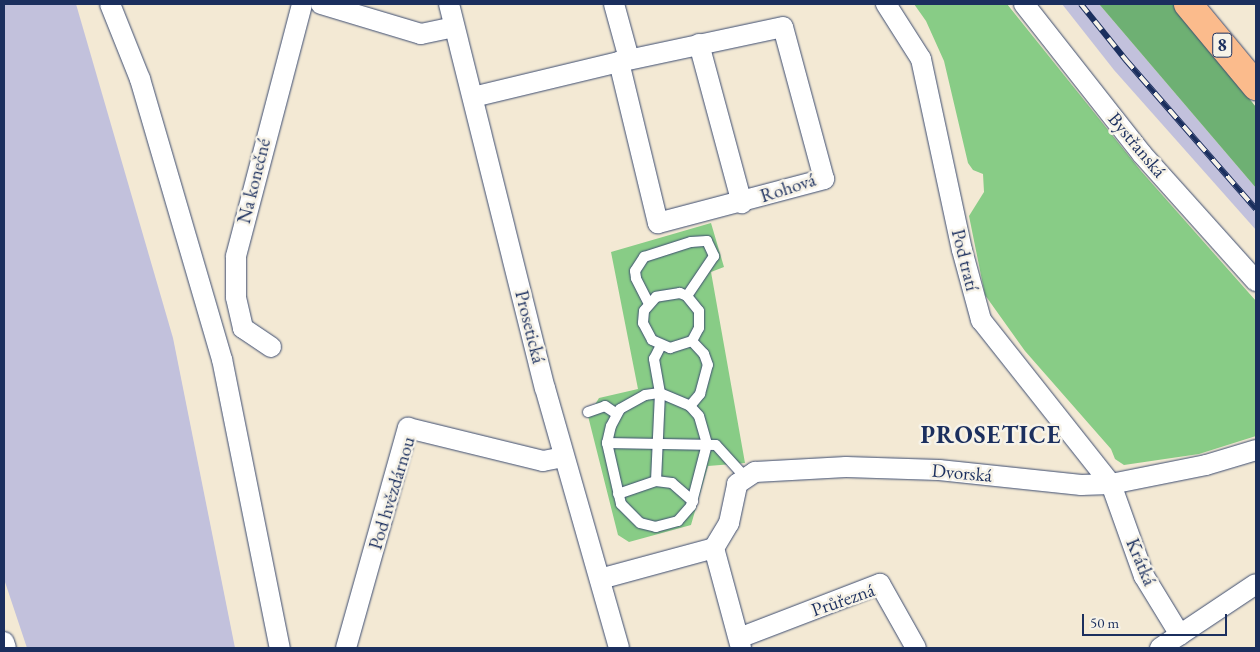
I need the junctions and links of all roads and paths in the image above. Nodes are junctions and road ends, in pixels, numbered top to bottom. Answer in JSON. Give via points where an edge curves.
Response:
{"nodes":[{"id":1,"x":110,"y":4,"type":"edge"},
{"id":2,"x":302,"y":4,"type":"edge"},
{"id":3,"x":321,"y":4,"type":"edge"},
{"id":4,"x":449,"y":4,"type":"edge"},
{"id":5,"x":614,"y":4,"type":"edge"},
{"id":6,"x":886,"y":4,"type":"edge"},
{"id":7,"x":1024,"y":4,"type":"edge"},
{"id":8,"x":1188,"y":4,"type":"edge"},
{"id":9,"x":454,"y":27,"type":"junction"},
{"id":10,"x":699,"y":44,"type":"junction"},
{"id":11,"x":624,"y":61,"type":"junction"},
{"id":12,"x":1256,"y":86,"type":"edge"},
{"id":13,"x":473,"y":97,"type":"junction"},
{"id":14,"x":742,"y":203,"type":"junction"},
{"id":15,"x":1256,"y":281,"type":"edge"},
{"id":16,"x":688,"y":296,"type":"junction"},
{"id":17,"x":649,"y":304,"type":"junction"},
{"id":18,"x":692,"y":341,"type":"junction"},
{"id":19,"x":660,"y":345,"type":"junction"},
{"id":20,"x":271,"y":347,"type":"dead end"},
{"id":21,"x":660,"y":393,"type":"junction"},
{"id":22,"x":690,"y":406,"type":"junction"},
{"id":23,"x":588,"y":412,"type":"dead end"},
{"id":24,"x":617,"y":414,"type":"junction"},
{"id":25,"x":607,"y":443,"type":"junction"},
{"id":26,"x":657,"y":444,"type":"junction"},
{"id":27,"x":707,"y":444,"type":"junction"},
{"id":28,"x":1254,"y":455,"type":"edge"},
{"id":29,"x":564,"y":457,"type":"junction"},
{"id":30,"x":744,"y":477,"type":"junction"},
{"id":31,"x":656,"y":481,"type":"junction"},
{"id":32,"x":1111,"y":484,"type":"junction"},
{"id":33,"x":618,"y":494,"type":"junction"},
{"id":34,"x":693,"y":501,"type":"junction"},
{"id":35,"x":714,"y":548,"type":"junction"},
{"id":36,"x":600,"y":579,"type":"junction"},
{"id":37,"x":1256,"y":584,"type":"edge"},
{"id":38,"x":1180,"y":635,"type":"junction"},
{"id":39,"x":4,"y":642,"type":"edge"},
{"id":40,"x":740,"y":643,"type":"edge"},
{"id":41,"x":6,"y":648,"type":"edge"},
{"id":42,"x":280,"y":648,"type":"edge"},
{"id":43,"x":346,"y":648,"type":"edge"},
{"id":44,"x":619,"y":648,"type":"edge"},
{"id":45,"x":916,"y":648,"type":"edge"},
{"id":46,"x":1160,"y":648,"type":"edge"}],
"edges":[{"from":1,"to":42,"type":"street","via":[[140,79],[222,360]]},
{"from":2,"to":20,"type":"street","name":"Na konečné","via":[[236,256],[236,297],[243,328]]},
{"from":3,"to":9,"type":"street","via":[[421,34]]},
{"from":4,"to":9,"type":"street","name":"Prosetická"},
{"from":5,"to":11,"type":"street"},
{"from":6,"to":32,"type":"street","name":"Pod tratí","via":[[922,59],[962,250],[981,320]]},
{"from":7,"to":15,"type":"street","name":"Bystřanská","via":[[1142,154]]},
{"from":8,"to":12,"type":"main road","number":"8"},
{"from":9,"to":13,"type":"street","name":"Prosetická"},
{"from":10,"to":11,"type":"street","name":"Rohová"},
{"from":10,"to":14,"type":"street"},
{"from":10,"to":14,"type":"street","name":"Rohová","via":[[783,27],[822,170],[824,179]]},
{"from":11,"to":13,"type":"street","name":"Rohová"},
{"from":11,"to":14,"type":"street","name":"Rohová","via":[[658,223]]},
{"from":13,"to":29,"type":"street","name":"Prosetická"},
{"from":16,"to":17,"type":"lane","via":[[664,293]]},
{"from":16,"to":17,"type":"lane","via":[[714,256],[707,241],[691,242],[644,257],[635,271],[639,290]]},
{"from":16,"to":18,"type":"lane","via":[[699,310],[701,320]]},
{"from":17,"to":19,"type":"lane","via":[[643,323],[649,335]]},
{"from":18,"to":19,"type":"lane","via":[[678,348]]},
{"from":18,"to":22,"type":"lane","via":[[704,354],[708,365],[700,394]]},
{"from":19,"to":21,"type":"lane","via":[[654,359]]},
{"from":21,"to":22,"type":"lane"},
{"from":21,"to":24,"type":"lane","via":[[634,400]]},
{"from":21,"to":26,"type":"lane"},
{"from":22,"to":27,"type":"lane","via":[[699,416]]},
{"from":23,"to":24,"type":"lane","via":[[605,406]]},
{"from":24,"to":25,"type":"lane"},
{"from":25,"to":26,"type":"lane"},
{"from":25,"to":33,"type":"lane"},
{"from":26,"to":27,"type":"lane"},
{"from":26,"to":31,"type":"lane"},
{"from":27,"to":30,"type":"lane","via":[[722,450]]},
{"from":27,"to":34,"type":"lane"},
{"from":28,"to":32,"type":"street","name":"Dvorská"},
{"from":29,"to":36,"type":"street","name":"Prosetická"},
{"from":29,"to":43,"type":"street","name":"Pod hvězdárnou","via":[[543,461],[408,428]]},
{"from":30,"to":32,"type":"street","name":"Dvorská","via":[[755,472],[846,467],[940,470],[1081,485]]},
{"from":30,"to":35,"type":"street","via":[[738,484],[729,523]]},
{"from":31,"to":33,"type":"lane"},
{"from":31,"to":34,"type":"lane","via":[[672,483]]},
{"from":32,"to":38,"type":"street","name":"Krátká","via":[[1144,576]]},
{"from":33,"to":34,"type":"lane","via":[[631,517],[656,527],[678,521]]},
{"from":35,"to":36,"type":"street"},
{"from":35,"to":40,"type":"street"},
{"from":36,"to":44,"type":"street","name":"Prosetická"},
{"from":37,"to":38,"type":"street"},
{"from":38,"to":46,"type":"street"},
{"from":39,"to":41,"type":"street"},
{"from":40,"to":45,"type":"street","name":"Průřezná","via":[[880,584]]}]}
